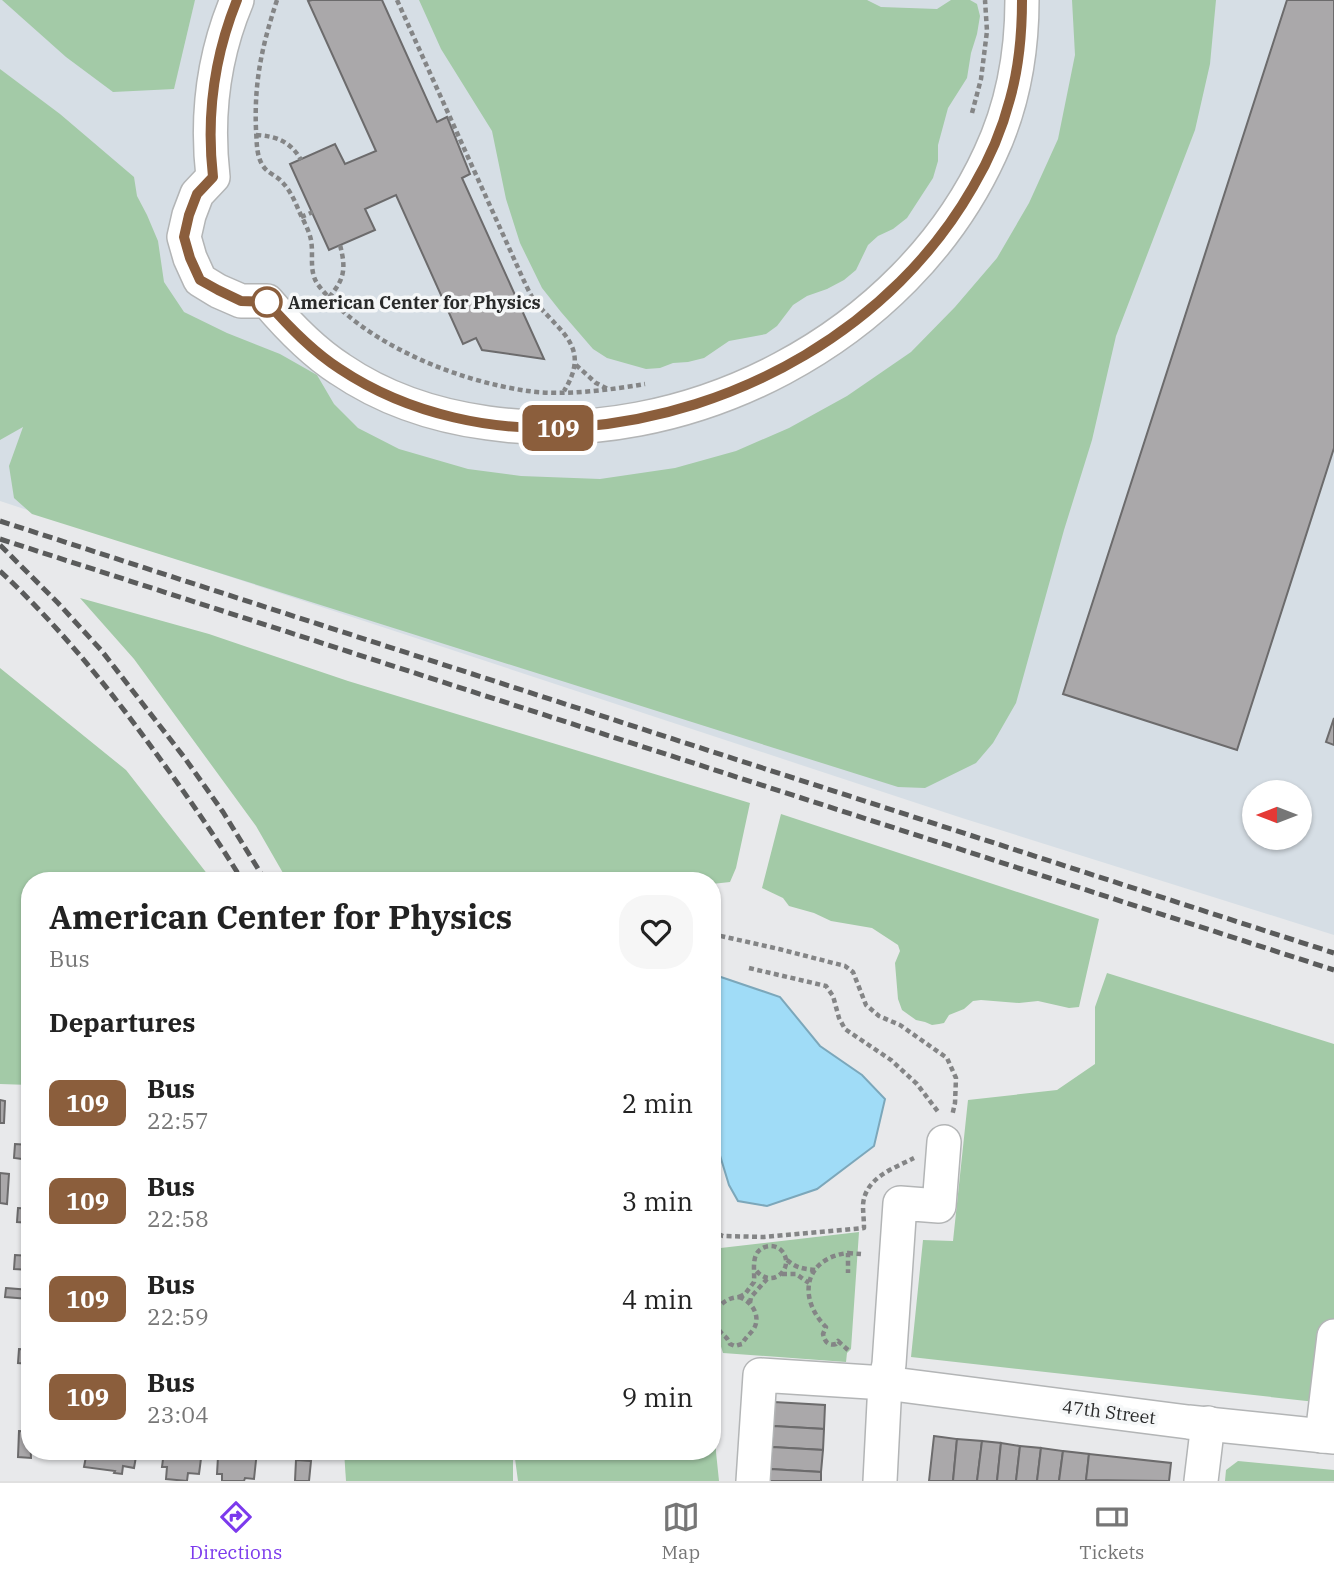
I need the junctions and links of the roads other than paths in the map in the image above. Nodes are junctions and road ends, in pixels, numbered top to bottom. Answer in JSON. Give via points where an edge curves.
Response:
{"nodes":[{"id":1,"x":237,"y":0,"type":"edge"},
{"id":2,"x":1022,"y":0,"type":"edge"},
{"id":3,"x":946,"y":1137,"type":"road end"},
{"id":4,"x":1334,"y":1336,"type":"edge"},
{"id":5,"x":885,"y":1383,"type":"junction"},
{"id":6,"x":1208,"y":1423,"type":"junction"},
{"id":7,"x":1328,"y":1436,"type":"edge"},
{"id":8,"x":753,"y":1481,"type":"edge"},
{"id":9,"x":880,"y":1481,"type":"edge"},
{"id":10,"x":1201,"y":1481,"type":"edge"}],
"edges":[{"from":1,"to":2,"type":"street","via":[[223,37],[212,93],[213,177],[197,194],[184,237],[200,280],[241,301],[267,302],[321,355],[393,397],[475,421],[551,428],[646,418],[733,392],[807,354],[876,304],[947,228],[990,154],[1010,102],[1020,50]]},
{"from":3,"to":5,"type":"street","via":[[939,1206],[900,1203]]},
{"from":4,"to":7,"type":"street"},
{"from":5,"to":6,"type":"street","name":"47th Street"},
{"from":5,"to":8,"type":"street","name":"47th Street","via":[[760,1375]]},
{"from":5,"to":9,"type":"street"},
{"from":6,"to":7,"type":"street","name":"47th Street"},
{"from":6,"to":10,"type":"street"}]}
